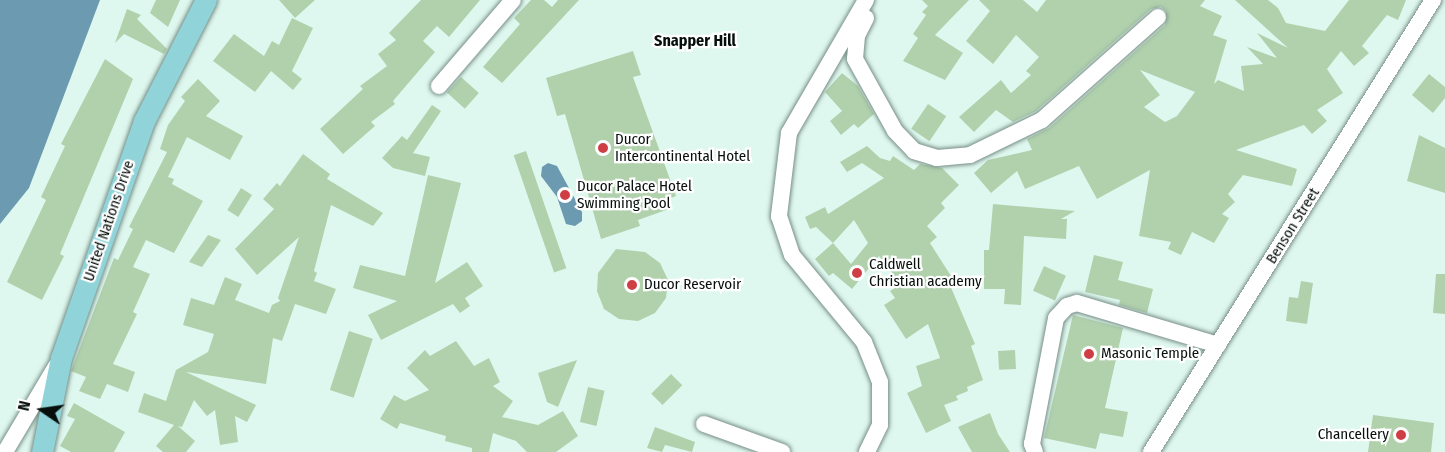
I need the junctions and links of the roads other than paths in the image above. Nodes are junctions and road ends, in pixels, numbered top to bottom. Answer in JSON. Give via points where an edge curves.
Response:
{"nodes":[{"id":1,"x":206,"y":0,"type":"edge"},
{"id":2,"x":513,"y":0,"type":"edge"},
{"id":3,"x":866,"y":0,"type":"edge"},
{"id":4,"x":875,"y":0,"type":"edge"},
{"id":5,"x":1433,"y":0,"type":"edge"},
{"id":6,"x":1158,"y":16,"type":"dead end"},
{"id":7,"x":439,"y":86,"type":"dead end"},
{"id":8,"x":1218,"y":345,"type":"junction"},
{"id":9,"x":61,"y":358,"type":"junction"},
{"id":10,"x":704,"y":424,"type":"dead end"},
{"id":11,"x":5,"y":452,"type":"edge"},
{"id":12,"x":42,"y":452,"type":"edge"},
{"id":13,"x":782,"y":452,"type":"edge"},
{"id":14,"x":867,"y":452,"type":"edge"},
{"id":15,"x":1035,"y":452,"type":"edge"},
{"id":16,"x":1151,"y":452,"type":"edge"}],
"edges":[{"from":1,"to":9,"type":"main road","name":"United Nations Drive","via":[[144,121]]},
{"from":2,"to":7,"type":"street"},
{"from":3,"to":14,"type":"street","via":[[789,133],[779,216],[792,255],[864,342],[880,382],[880,425]]},
{"from":4,"to":6,"type":"street","via":[[857,36],[855,58],[895,131],[914,151],[937,158],[970,155],[1042,120]]},
{"from":5,"to":8,"type":"street","name":"Benson Street"},
{"from":8,"to":15,"type":"street","via":[[1077,303],[1067,306],[1056,318],[1032,444]]},
{"from":8,"to":16,"type":"street","name":"Benson Street"},
{"from":9,"to":11,"type":"street"},
{"from":9,"to":12,"type":"main road","name":"United Nations Drive"},
{"from":10,"to":13,"type":"street"}]}
